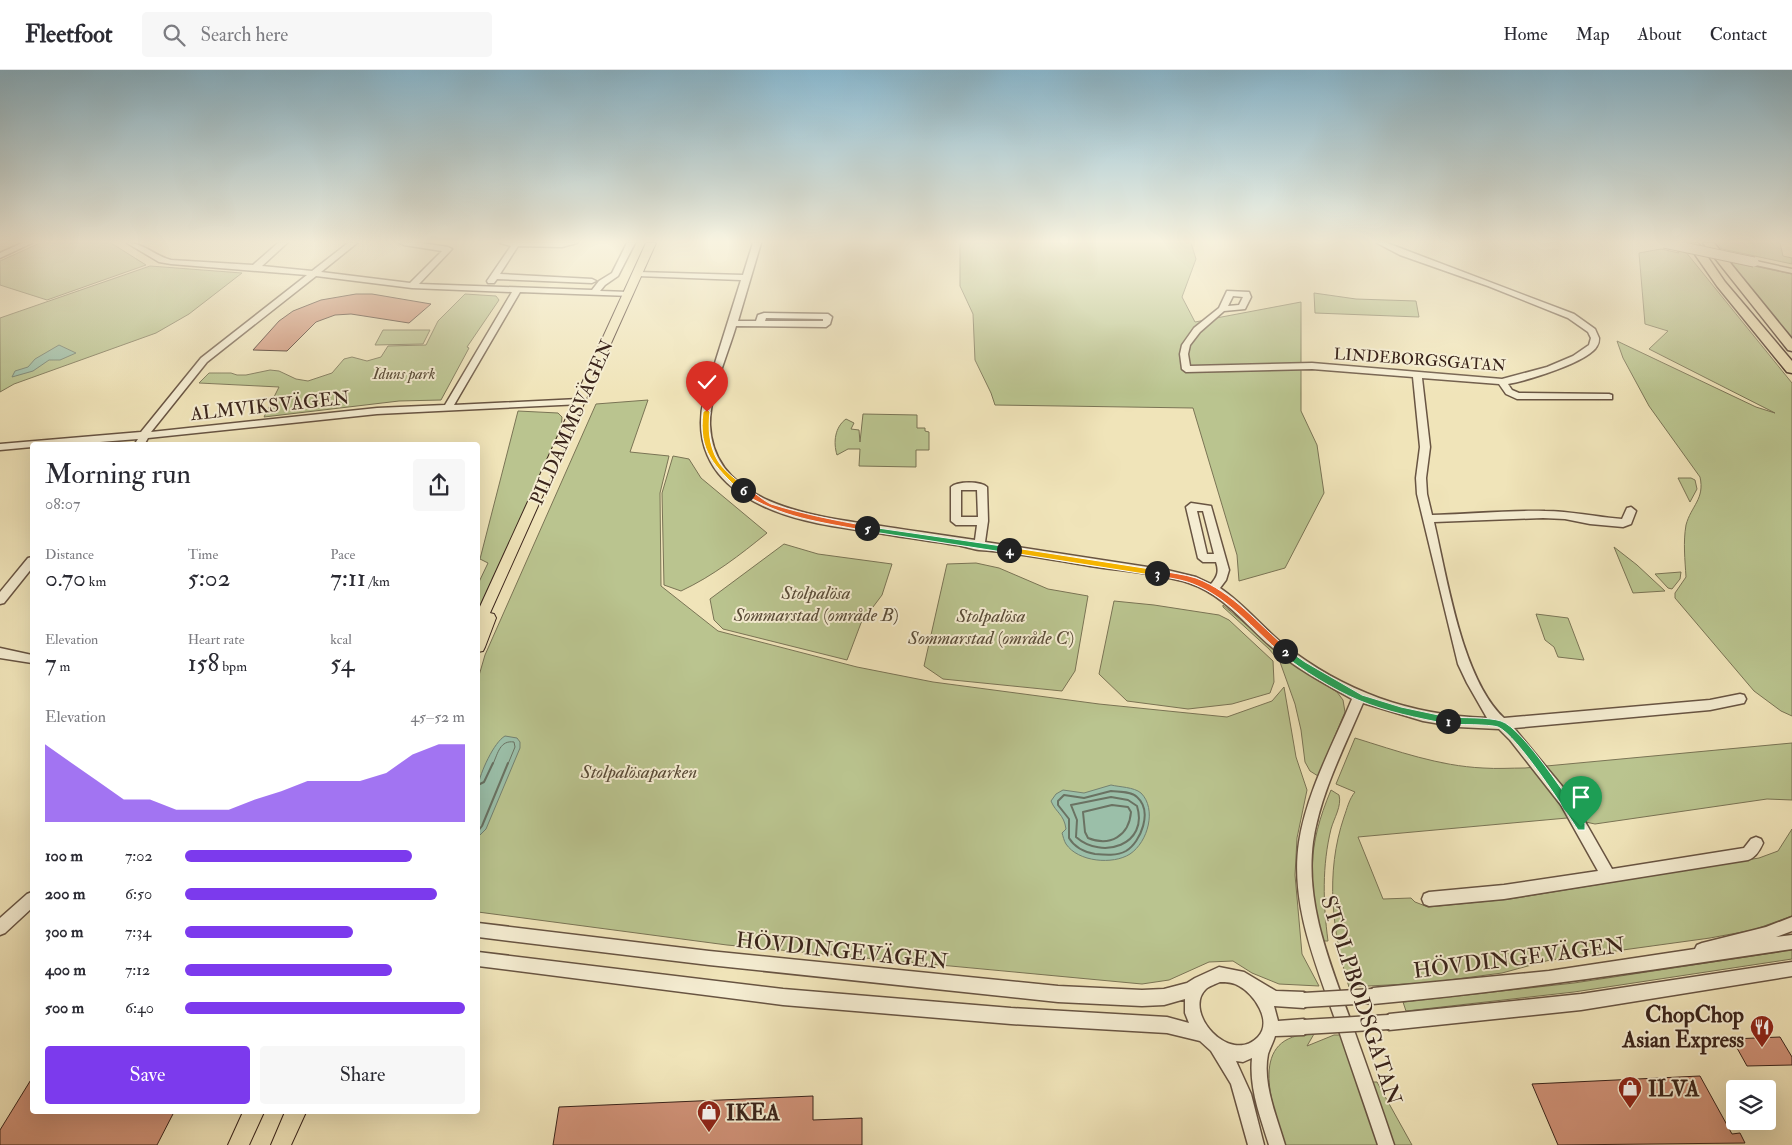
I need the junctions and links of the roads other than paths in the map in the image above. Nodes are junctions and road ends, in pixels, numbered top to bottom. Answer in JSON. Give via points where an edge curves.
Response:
{"nodes":[{"id":1,"x":291,"y":293,"type":"edge"},
{"id":2,"x":515,"y":293,"type":"edge"},
{"id":3,"x":600,"y":293,"type":"edge"},
{"id":4,"x":742,"y":293,"type":"edge"},
{"id":5,"x":1514,"y":293,"type":"edge"},
{"id":6,"x":1729,"y":293,"type":"edge"},
{"id":7,"x":1748,"y":293,"type":"edge"},
{"id":8,"x":628,"y":294,"type":"joint"},
{"id":9,"x":1222,"y":310,"type":"dead end"},
{"id":10,"x":733,"y":322,"type":"junction"},
{"id":11,"x":760,"y":323,"type":"junction"},
{"id":12,"x":1792,"y":347,"type":"edge"},
{"id":13,"x":1792,"y":369,"type":"edge"},
{"id":14,"x":1417,"y":374,"type":"junction"},
{"id":15,"x":1502,"y":382,"type":"junction"},
{"id":16,"x":1609,"y":397,"type":"dead end"},
{"id":17,"x":579,"y":402,"type":"junction"},
{"id":18,"x":448,"y":409,"type":"junction"},
{"id":19,"x":144,"y":435,"type":"junction"},
{"id":20,"x":60,"y":442,"type":"edge"},
{"id":21,"x":140,"y":442,"type":"edge"},
{"id":22,"x":30,"y":444,"type":"edge"},
{"id":23,"x":0,"y":447,"type":"edge"},
{"id":24,"x":1631,"y":511,"type":"dead end"},
{"id":25,"x":1428,"y":519,"type":"junction"},
{"id":26,"x":983,"y":521,"type":"dead end"},
{"id":27,"x":518,"y":539,"type":"junction"},
{"id":28,"x":980,"y":546,"type":"junction"},
{"id":29,"x":1220,"y":558,"type":"junction"},
{"id":30,"x":30,"y":562,"type":"edge"},
{"id":31,"x":1213,"y":589,"type":"junction"},
{"id":32,"x":0,"y":600,"type":"edge"},
{"id":33,"x":480,"y":621,"type":"edge"},
{"id":34,"x":480,"y":643,"type":"edge"},
{"id":35,"x":0,"y":654,"type":"edge"},
{"id":36,"x":30,"y":659,"type":"edge"},
{"id":37,"x":1359,"y":697,"type":"junction"},
{"id":38,"x":1740,"y":699,"type":"dead end"},
{"id":39,"x":1500,"y":724,"type":"junction"},
{"id":40,"x":1756,"y":843,"type":"dead end"},
{"id":41,"x":1609,"y":876,"type":"junction"},
{"id":42,"x":1429,"y":899,"type":"dead end"},
{"id":43,"x":30,"y":901,"type":"edge"},
{"id":44,"x":1792,"y":924,"type":"edge"},
{"id":45,"x":0,"y":928,"type":"edge"},
{"id":46,"x":480,"y":930,"type":"edge"},
{"id":47,"x":1792,"y":942,"type":"edge"},
{"id":48,"x":480,"y":959,"type":"edge"},
{"id":49,"x":1660,"y":962,"type":"junction"},
{"id":50,"x":1792,"y":969,"type":"edge"},
{"id":51,"x":1200,"y":983,"type":"junction"},
{"id":52,"x":1253,"y":986,"type":"junction"},
{"id":53,"x":1270,"y":1029,"type":"junction"},
{"id":54,"x":1208,"y":1039,"type":"junction"},
{"id":55,"x":1263,"y":1044,"type":"junction"},
{"id":56,"x":253,"y":1114,"type":"edge"},
{"id":57,"x":295,"y":1114,"type":"edge"},
{"id":58,"x":238,"y":1145,"type":"edge"},
{"id":59,"x":281,"y":1145,"type":"edge"},
{"id":60,"x":1256,"y":1145,"type":"edge"},
{"id":61,"x":1277,"y":1145,"type":"edge"},
{"id":62,"x":1386,"y":1145,"type":"edge"}],
"edges":[{"from":1,"to":19,"type":"street","via":[[204,360]]},
{"from":2,"to":18,"type":"street"},
{"from":3,"to":8,"type":"street"},
{"from":4,"to":10,"type":"street"},
{"from":5,"to":15,"type":"street","name":"LINDEBORGSGATAN","via":[[1571,316],[1589,328],[1594,335],[1593,346],[1528,378]]},
{"from":6,"to":13,"type":"highway"},
{"from":7,"to":12,"type":"highway"},
{"from":8,"to":17,"type":"main road","name":"PILDAMMSVÄGEN"},
{"from":9,"to":14,"type":"street","name":"LINDEBORGSGATAN","via":[[1189,339],[1184,354],[1186,369],[1312,366]]},
{"from":10,"to":11,"type":"street"},
{"from":10,"to":28,"type":"street","via":[[705,426],[715,462],[738,486],[764,504],[798,516]]},
{"from":11,"to":11,"type":"street","via":[[826,324],[828,317],[764,315]]},
{"from":14,"to":15,"type":"street","name":"LINDEBORGSGATAN"},
{"from":14,"to":25,"type":"street","via":[[1425,447],[1422,494]]},
{"from":15,"to":16,"type":"street","via":[[1509,392],[1517,396]]},
{"from":17,"to":18,"type":"street","name":"ALMVIKSVÄGEN"},
{"from":17,"to":27,"type":"main road","name":"PILDAMMSVÄGEN"},
{"from":18,"to":19,"type":"street","name":"ALMVIKSVÄGEN","via":[[377,411]]},
{"from":19,"to":20,"type":"street","name":"ALMVIKSVÄGEN"},
{"from":19,"to":21,"type":"street"},
{"from":22,"to":23,"type":"street","name":"ALMVIKSVÄGEN"},
{"from":24,"to":25,"type":"street","via":[[1627,521],[1623,522],[1543,514]]},
{"from":25,"to":39,"type":"street","via":[[1464,664],[1481,699]]},
{"from":26,"to":28,"type":"street"},
{"from":27,"to":33,"type":"main road","name":"PILDAMMSVÄGEN"},
{"from":27,"to":34,"type":"main road","name":"PILDAMMSVÄGEN"},
{"from":28,"to":31,"type":"street","via":[[1167,574]]},
{"from":29,"to":29,"type":"street","via":[[1207,508],[1191,507],[1203,558]]},
{"from":29,"to":31,"type":"street","via":[[1222,580]]},
{"from":30,"to":32,"type":"street"},
{"from":31,"to":37,"type":"street","via":[[1302,664]]},
{"from":35,"to":36,"type":"street"},
{"from":37,"to":39,"type":"street","via":[[1442,720]]},
{"from":37,"to":62,"type":"street","name":"STOLPBODSGATAN","via":[[1313,813],[1306,841],[1304,878],[1308,909],[1324,968]]},
{"from":38,"to":39,"type":"street","via":[[1710,705]]},
{"from":39,"to":41,"type":"street","via":[[1514,736],[1566,801]]},
{"from":40,"to":41,"type":"street","via":[[1748,854]]},
{"from":41,"to":42,"type":"street","via":[[1504,892]]},
{"from":43,"to":45,"type":"street"},
{"from":44,"to":49,"type":"street"},
{"from":46,"to":51,"type":"street","name":"HÖVDINGEVÄGEN","via":[[1058,994],[1164,997],[1190,990]]},
{"from":47,"to":49,"type":"street","name":"HÖVDINGEVÄGEN"},
{"from":48,"to":54,"type":"street","via":[[783,997],[1167,1025]]},
{"from":49,"to":52,"type":"street","name":"HÖVDINGEVÄGEN","bridge":true,"via":[[1474,987],[1373,996],[1304,1000],[1274,998]]},
{"from":50,"to":53,"type":"street","bridge":true,"via":[[1581,1002],[1389,1022]]},
{"from":51,"to":52,"type":"street","name":"HÖVDINGEVÄGEN","via":[[1219,974],[1243,979]]},
{"from":51,"to":54,"type":"street","via":[[1192,1006],[1197,1025]]},
{"from":52,"to":53,"type":"street","name":"HÖVDINGEVÄGEN","via":[[1268,1006]]},
{"from":53,"to":55,"type":"street"},
{"from":54,"to":55,"type":"street","via":[[1235,1053],[1255,1050]]},
{"from":54,"to":60,"type":"street","via":[[1228,1060],[1240,1081]]},
{"from":55,"to":61,"type":"street","via":[[1259,1056],[1261,1087]]},
{"from":56,"to":58,"type":"main road"},
{"from":57,"to":59,"type":"main road"}]}
